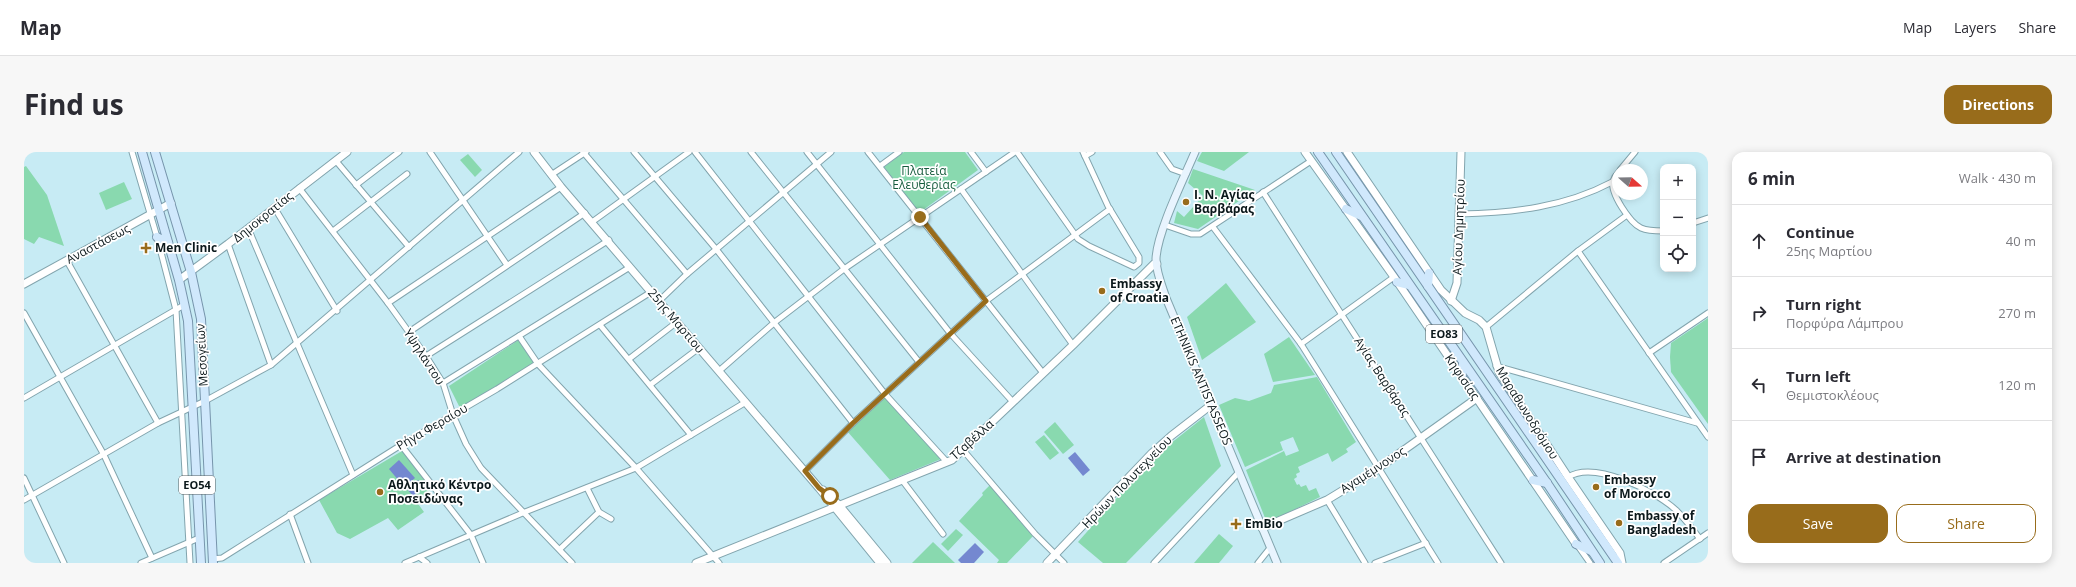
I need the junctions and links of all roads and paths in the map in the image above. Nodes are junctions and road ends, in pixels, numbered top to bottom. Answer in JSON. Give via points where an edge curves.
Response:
{"nodes":[{"id":1,"x":132,"y":152,"type":"edge"},
{"id":2,"x":142,"y":152,"type":"edge"},
{"id":3,"x":155,"y":152,"type":"edge"},
{"id":4,"x":347,"y":152,"type":"edge"},
{"id":5,"x":399,"y":152,"type":"edge"},
{"id":6,"x":430,"y":152,"type":"edge"},
{"id":7,"x":519,"y":152,"type":"edge"},
{"id":8,"x":534,"y":152,"type":"edge"},
{"id":9,"x":634,"y":152,"type":"edge"},
{"id":10,"x":690,"y":152,"type":"edge"},
{"id":11,"x":695,"y":152,"type":"edge"},
{"id":12,"x":751,"y":152,"type":"edge"},
{"id":13,"x":807,"y":152,"type":"edge"},
{"id":14,"x":831,"y":152,"type":"edge"},
{"id":15,"x":868,"y":152,"type":"edge"},
{"id":16,"x":899,"y":152,"type":"edge"},
{"id":17,"x":971,"y":152,"type":"edge"},
{"id":18,"x":1016,"y":152,"type":"edge"},
{"id":19,"x":1092,"y":152,"type":"edge"},
{"id":20,"x":1160,"y":152,"type":"edge"},
{"id":21,"x":1195,"y":152,"type":"edge"},
{"id":22,"x":1305,"y":152,"type":"edge"},
{"id":23,"x":1318,"y":152,"type":"edge"},
{"id":24,"x":1336,"y":152,"type":"edge"},
{"id":25,"x":1347,"y":152,"type":"edge"},
{"id":26,"x":1462,"y":152,"type":"edge"},
{"id":27,"x":1635,"y":152,"type":"edge"},
{"id":28,"x":584,"y":153,"type":"edge"},
{"id":29,"x":1084,"y":154,"type":"edge"},
{"id":30,"x":336,"y":160,"type":"junction"},
{"id":31,"x":1311,"y":161,"type":"junction"},
{"id":32,"x":816,"y":164,"type":"junction"},
{"id":33,"x":1625,"y":164,"type":"edge"},
{"id":34,"x":880,"y":166,"type":"junction"},
{"id":35,"x":986,"y":172,"type":"junction"},
{"id":36,"x":407,"y":174,"type":"dead end"},
{"id":37,"x":1186,"y":174,"type":"junction"},
{"id":38,"x":551,"y":175,"type":"junction"},
{"id":39,"x":655,"y":178,"type":"junction"},
{"id":40,"x":1612,"y":182,"type":"edge"},
{"id":41,"x":356,"y":185,"type":"junction"},
{"id":42,"x":561,"y":187,"type":"junction"},
{"id":43,"x":300,"y":188,"type":"junction"},
{"id":44,"x":961,"y":189,"type":"junction"},
{"id":45,"x":784,"y":192,"type":"junction"},
{"id":46,"x":1263,"y":192,"type":"junction"},
{"id":47,"x":464,"y":200,"type":"junction"},
{"id":48,"x":622,"y":200,"type":"junction"},
{"id":49,"x":1618,"y":200,"type":"edge"},
{"id":50,"x":371,"y":201,"type":"junction"},
{"id":51,"x":171,"y":203,"type":"junction"},
{"id":52,"x":274,"y":207,"type":"junction"},
{"id":53,"x":1110,"y":209,"type":"junction"},
{"id":54,"x":1346,"y":209,"type":"junction"},
{"id":55,"x":159,"y":210,"type":"junction"},
{"id":56,"x":585,"y":213,"type":"junction"},
{"id":57,"x":1460,"y":214,"type":"junction"},
{"id":58,"x":151,"y":215,"type":"junction"},
{"id":59,"x":1627,"y":215,"type":"junction"},
{"id":60,"x":1362,"y":216,"type":"junction"},
{"id":61,"x":920,"y":217,"type":"junction"},
{"id":62,"x":1708,"y":218,"type":"edge"},
{"id":63,"x":749,"y":221,"type":"junction"},
{"id":64,"x":592,"y":222,"type":"junction"},
{"id":65,"x":1696,"y":222,"type":"edge"},
{"id":66,"x":1165,"y":225,"type":"junction"},
{"id":67,"x":1213,"y":226,"type":"junction"},
{"id":68,"x":248,"y":228,"type":"junction"},
{"id":69,"x":333,"y":231,"type":"junction"},
{"id":70,"x":1660,"y":231,"type":"edge"},
{"id":71,"x":487,"y":236,"type":"junction"},
{"id":72,"x":1075,"y":236,"type":"junction"},
{"id":73,"x":157,"y":237,"type":"junction"},
{"id":74,"x":608,"y":240,"type":"junction"},
{"id":75,"x":168,"y":243,"type":"junction"},
{"id":76,"x":228,"y":244,"type":"junction"},
{"id":77,"x":880,"y":244,"type":"junction"},
{"id":78,"x":409,"y":246,"type":"junction"},
{"id":79,"x":716,"y":249,"type":"junction"},
{"id":80,"x":1578,"y":251,"type":"junction"},
{"id":81,"x":67,"y":261,"type":"junction"},
{"id":82,"x":1157,"y":264,"type":"junction"},
{"id":83,"x":507,"y":265,"type":"junction"},
{"id":84,"x":630,"y":267,"type":"junction"},
{"id":85,"x":844,"y":269,"type":"junction"},
{"id":86,"x":191,"y":272,"type":"junction"},
{"id":87,"x":1429,"y":273,"type":"junction"},
{"id":88,"x":687,"y":274,"type":"junction"},
{"id":89,"x":1021,"y":275,"type":"junction"},
{"id":90,"x":179,"y":280,"type":"junction"},
{"id":91,"x":370,"y":280,"type":"junction"},
{"id":92,"x":1395,"y":280,"type":"junction"},
{"id":93,"x":24,"y":284,"type":"edge"},
{"id":94,"x":1409,"y":285,"type":"junction"},
{"id":95,"x":1428,"y":286,"type":"junction"},
{"id":96,"x":651,"y":292,"type":"junction"},
{"id":97,"x":808,"y":297,"type":"junction"},
{"id":98,"x":659,"y":301,"type":"junction"},
{"id":99,"x":986,"y":301,"type":"junction"},
{"id":100,"x":1451,"y":301,"type":"junction"},
{"id":101,"x":388,"y":303,"type":"junction"},
{"id":102,"x":184,"y":305,"type":"junction"},
{"id":103,"x":176,"y":310,"type":"junction"},
{"id":104,"x":337,"y":311,"type":"junction"},
{"id":105,"x":24,"y":313,"type":"edge"},
{"id":106,"x":1708,"y":313,"type":"edge"},
{"id":107,"x":1342,"y":315,"type":"junction"},
{"id":108,"x":677,"y":322,"type":"junction"},
{"id":109,"x":775,"y":322,"type":"junction"},
{"id":110,"x":600,"y":325,"type":"junction"},
{"id":111,"x":1486,"y":327,"type":"junction"},
{"id":112,"x":408,"y":332,"type":"junction"},
{"id":113,"x":950,"y":333,"type":"junction"},
{"id":114,"x":519,"y":336,"type":"junction"},
{"id":115,"x":296,"y":344,"type":"junction"},
{"id":116,"x":1301,"y":344,"type":"junction"},
{"id":117,"x":116,"y":345,"type":"junction"},
{"id":118,"x":1073,"y":345,"type":"junction"},
{"id":119,"x":699,"y":348,"type":"junction"},
{"id":120,"x":1649,"y":353,"type":"junction"},
{"id":121,"x":426,"y":356,"type":"junction"},
{"id":122,"x":629,"y":359,"type":"junction"},
{"id":123,"x":919,"y":362,"type":"junction"},
{"id":124,"x":1463,"y":363,"type":"junction"},
{"id":125,"x":538,"y":364,"type":"junction"},
{"id":126,"x":271,"y":365,"type":"junction"},
{"id":127,"x":1496,"y":366,"type":"junction"},
{"id":128,"x":719,"y":371,"type":"junction"},
{"id":129,"x":1043,"y":373,"type":"junction"},
{"id":130,"x":61,"y":377,"type":"junction"},
{"id":131,"x":1462,"y":377,"type":"junction"},
{"id":132,"x":443,"y":383,"type":"junction"},
{"id":133,"x":650,"y":385,"type":"junction"},
{"id":134,"x":1510,"y":389,"type":"junction"},
{"id":135,"x":885,"y":394,"type":"junction"},
{"id":136,"x":1502,"y":394,"type":"junction"},
{"id":137,"x":24,"y":398,"type":"edge"},
{"id":138,"x":1477,"y":398,"type":"junction"},
{"id":139,"x":205,"y":401,"type":"junction"},
{"id":140,"x":746,"y":402,"type":"junction"},
{"id":141,"x":1013,"y":402,"type":"junction"},
{"id":142,"x":1211,"y":405,"type":"junction"},
{"id":143,"x":193,"y":407,"type":"junction"},
{"id":144,"x":181,"y":412,"type":"junction"},
{"id":145,"x":453,"y":415,"type":"junction"},
{"id":146,"x":158,"y":423,"type":"junction"},
{"id":147,"x":853,"y":423,"type":"junction"},
{"id":148,"x":1698,"y":423,"type":"junction"},
{"id":149,"x":690,"y":435,"type":"junction"},
{"id":150,"x":1708,"y":437,"type":"edge"},
{"id":151,"x":1422,"y":438,"type":"junction"},
{"id":152,"x":401,"y":445,"type":"junction"},
{"id":153,"x":963,"y":450,"type":"junction"},
{"id":154,"x":104,"y":455,"type":"junction"},
{"id":155,"x":947,"y":462,"type":"junction"},
{"id":156,"x":636,"y":468,"type":"junction"},
{"id":157,"x":1379,"y":468,"type":"junction"},
{"id":158,"x":805,"y":471,"type":"junction"},
{"id":159,"x":1239,"y":472,"type":"junction"},
{"id":160,"x":353,"y":475,"type":"junction"},
{"id":161,"x":1568,"y":477,"type":"junction"},
{"id":162,"x":24,"y":478,"type":"edge"},
{"id":163,"x":902,"y":480,"type":"junction"},
{"id":164,"x":1533,"y":480,"type":"junction"},
{"id":165,"x":1547,"y":483,"type":"junction"},
{"id":166,"x":587,"y":488,"type":"junction"},
{"id":167,"x":33,"y":495,"type":"junction"},
{"id":168,"x":24,"y":500,"type":"edge"},
{"id":169,"x":1327,"y":500,"type":"junction"},
{"id":170,"x":836,"y":506,"type":"junction"},
{"id":171,"x":525,"y":512,"type":"junction"},
{"id":172,"x":599,"y":512,"type":"junction"},
{"id":173,"x":290,"y":514,"type":"junction"},
{"id":174,"x":611,"y":519,"type":"dead end"},
{"id":175,"x":1262,"y":528,"type":"junction"},
{"id":176,"x":1708,"y":533,"type":"edge"},
{"id":177,"x":943,"y":534,"type":"dead end"},
{"id":178,"x":471,"y":535,"type":"junction"},
{"id":179,"x":199,"y":538,"type":"junction"},
{"id":180,"x":1700,"y":539,"type":"junction"},
{"id":181,"x":189,"y":542,"type":"junction"},
{"id":182,"x":1426,"y":544,"type":"junction"},
{"id":183,"x":1576,"y":544,"type":"junction"},
{"id":184,"x":1270,"y":548,"type":"junction"},
{"id":185,"x":560,"y":549,"type":"junction"},
{"id":186,"x":1591,"y":551,"type":"junction"},
{"id":187,"x":1056,"y":556,"type":"junction"},
{"id":188,"x":419,"y":557,"type":"junction"},
{"id":189,"x":713,"y":557,"type":"junction"},
{"id":190,"x":152,"y":558,"type":"junction"},
{"id":191,"x":212,"y":561,"type":"edge"},
{"id":192,"x":64,"y":563,"type":"edge"},
{"id":193,"x":141,"y":563,"type":"edge"},
{"id":194,"x":190,"y":563,"type":"edge"},
{"id":195,"x":201,"y":563,"type":"edge"},
{"id":196,"x":308,"y":563,"type":"edge"},
{"id":197,"x":405,"y":563,"type":"edge"},
{"id":198,"x":427,"y":563,"type":"edge"},
{"id":199,"x":483,"y":563,"type":"edge"},
{"id":200,"x":572,"y":563,"type":"edge"},
{"id":201,"x":696,"y":563,"type":"edge"},
{"id":202,"x":719,"y":563,"type":"edge"},
{"id":203,"x":880,"y":563,"type":"edge"},
{"id":204,"x":887,"y":563,"type":"edge"},
{"id":205,"x":1047,"y":563,"type":"edge"},
{"id":206,"x":1064,"y":563,"type":"edge"},
{"id":207,"x":1154,"y":563,"type":"edge"},
{"id":208,"x":1258,"y":563,"type":"edge"},
{"id":209,"x":1277,"y":563,"type":"edge"},
{"id":210,"x":1365,"y":563,"type":"edge"},
{"id":211,"x":1375,"y":563,"type":"edge"},
{"id":212,"x":1438,"y":563,"type":"edge"},
{"id":213,"x":1501,"y":563,"type":"edge"},
{"id":214,"x":1590,"y":563,"type":"edge"},
{"id":215,"x":1600,"y":563,"type":"edge"},
{"id":216,"x":1618,"y":563,"type":"edge"},
{"id":217,"x":1622,"y":563,"type":"edge"},
{"id":218,"x":1664,"y":563,"type":"edge"}],
"edges":[{"from":1,"to":58,"type":"street","name":"Μεσογείων"},
{"from":2,"to":55,"type":"main road","name":"Μεσογείων","number":"ΕΟ54"},
{"from":3,"to":51,"type":"main road","name":"Μεσογείων","number":"ΕΟ54"},
{"from":4,"to":30,"type":"street","name":"Δημοκρατίας"},
{"from":5,"to":41,"type":"street"},
{"from":6,"to":47,"type":"street"},
{"from":7,"to":47,"type":"street"},
{"from":8,"to":38,"type":"street","name":"25ης Μαρτίου"},
{"from":9,"to":39,"type":"street"},
{"from":10,"to":39,"type":"street"},
{"from":11,"to":63,"type":"street"},
{"from":12,"to":45,"type":"street"},
{"from":13,"to":32,"type":"street"},
{"from":14,"to":32,"type":"street"},
{"from":15,"to":34,"type":"street"},
{"from":16,"to":34,"type":"street"},
{"from":17,"to":35,"type":"street"},
{"from":18,"to":35,"type":"street"},
{"from":18,"to":72,"type":"street"},
{"from":19,"to":29,"type":"street"},
{"from":20,"to":37,"type":"street","via":[[1172,169]]},
{"from":21,"to":37,"type":"main road","name":"ETHNIKIS ANTISTASSEOS"},
{"from":22,"to":31,"type":"street","name":"Κηφισίας"},
{"from":23,"to":60,"type":"main road","name":"Κηφισίας","number":"ΕΟ83"},
{"from":24,"to":95,"type":"main road","name":"Κηφισίας","number":"ΕΟ83"},
{"from":25,"to":87,"type":"street"},
{"from":26,"to":57,"type":"street","name":"Αγίου Δημητρίου"},
{"from":27,"to":33,"type":"street"},
{"from":28,"to":38,"type":"street"},
{"from":28,"to":48,"type":"street"},
{"from":29,"to":53,"type":"street"},
{"from":30,"to":41,"type":"street"},
{"from":30,"to":43,"type":"street","name":"Δημοκρατίας"},
{"from":31,"to":46,"type":"street"},
{"from":31,"to":54,"type":"street","name":"Κηφισίας"},
{"from":32,"to":45,"type":"street"},
{"from":32,"to":77,"type":"street"},
{"from":34,"to":61,"type":"street"},
{"from":35,"to":44,"type":"street"},
{"from":36,"to":50,"type":"street"},
{"from":37,"to":66,"type":"main road","name":"ETHNIKIS ANTISTASSEOS"},
{"from":38,"to":42,"type":"street","name":"25ης Μαρτίου"},
{"from":39,"to":48,"type":"street"},
{"from":39,"to":79,"type":"street"},
{"from":40,"to":57,"type":"street","via":[[1548,207]]},
{"from":41,"to":50,"type":"street"},
{"from":42,"to":56,"type":"street","name":"25ης Μαρτίου"},
{"from":42,"to":71,"type":"street"},
{"from":43,"to":52,"type":"street","name":"Δημοκρατίας"},
{"from":43,"to":69,"type":"street","name":"Υψηλάντου"},
{"from":44,"to":61,"type":"street"},
{"from":44,"to":89,"type":"street"},
{"from":45,"to":63,"type":"street"},
{"from":45,"to":85,"type":"street"},
{"from":46,"to":67,"type":"street"},
{"from":46,"to":107,"type":"street","name":"Αγίας Βαρβάρας"},
{"from":47,"to":71,"type":"street"},
{"from":47,"to":78,"type":"street"},
{"from":48,"to":64,"type":"street"},
{"from":48,"to":88,"type":"street"},
{"from":49,"to":59,"type":"street"},
{"from":50,"to":69,"type":"street"},
{"from":50,"to":78,"type":"street"},
{"from":51,"to":55,"type":"street","name":"Αναστάσεως"},
{"from":51,"to":86,"type":"main road","name":"Μεσογείων","number":"ΕΟ54"},
{"from":52,"to":68,"type":"street","name":"Δημοκρατίας"},
{"from":52,"to":104,"type":"street"},
{"from":53,"to":72,"type":"street"},
{"from":53,"to":72,"type":"street","via":[[1136,251],[1139,263],[1131,267]]},
{"from":54,"to":60,"type":"main road"},
{"from":54,"to":92,"type":"street","name":"Κηφισίας"},
{"from":55,"to":58,"type":"street","name":"Αναστάσεως"},
{"from":55,"to":75,"type":"main road","name":"Μεσογείων","number":"ΕΟ54"},
{"from":56,"to":64,"type":"street","name":"25ης Μαρτίου"},
{"from":56,"to":83,"type":"street"},
{"from":57,"to":100,"type":"street","name":"Αγίου Δημητρίου","via":[[1457,283]]},
{"from":58,"to":73,"type":"street","name":"Μεσογείων"},
{"from":58,"to":81,"type":"street","name":"Αναστάσεως"},
{"from":59,"to":70,"type":"street","via":[[1634,224],[1642,228]]},
{"from":59,"to":80,"type":"street"},
{"from":60,"to":94,"type":"main road","name":"Κηφισίας","number":"ΕΟ83"},
{"from":61,"to":77,"type":"street"},
{"from":61,"to":99,"type":"street"},
{"from":62,"to":65,"type":"street"},
{"from":63,"to":79,"type":"street"},
{"from":63,"to":97,"type":"street"},
{"from":64,"to":74,"type":"street","name":"25ης Μαρτίου"},
{"from":66,"to":67,"type":"street","via":[[1196,235]]},
{"from":66,"to":82,"type":"main road","name":"ETHNIKIS ANTISTASSEOS","via":[[1157,251]]},
{"from":67,"to":116,"type":"street"},
{"from":68,"to":76,"type":"street","name":"Δημοκρατίας"},
{"from":68,"to":115,"type":"street"},
{"from":69,"to":91,"type":"street","name":"Υψηλάντου"},
{"from":71,"to":83,"type":"street"},
{"from":71,"to":101,"type":"street"},
{"from":72,"to":89,"type":"street"},
{"from":73,"to":75,"type":"main road"},
{"from":73,"to":103,"type":"street","name":"Μεσογείων"},
{"from":74,"to":84,"type":"street","name":"25ης Μαρτίου"},
{"from":74,"to":121,"type":"street"},
{"from":75,"to":90,"type":"main road","name":"Μεσογείων","number":"ΕΟ54"},
{"from":76,"to":86,"type":"street","name":"Δημοκρατίας"},
{"from":76,"to":126,"type":"street"},
{"from":77,"to":85,"type":"street"},
{"from":77,"to":113,"type":"street"},
{"from":78,"to":91,"type":"street"},
{"from":79,"to":88,"type":"street"},
{"from":79,"to":109,"type":"street"},
{"from":80,"to":111,"type":"street"},
{"from":80,"to":120,"type":"street"},
{"from":81,"to":93,"type":"street","name":"Αναστάσεως"},
{"from":81,"to":117,"type":"street"},
{"from":82,"to":118,"type":"street","name":"Τζαβέλλα"},
{"from":82,"to":142,"type":"main road","name":"ETHNIKIS ANTISTASSEOS","via":[[1166,298]]},
{"from":83,"to":112,"type":"street"},
{"from":84,"to":96,"type":"street","name":"25ης Μαρτίου"},
{"from":84,"to":114,"type":"street"},
{"from":85,"to":97,"type":"street"},
{"from":85,"to":123,"type":"street"},
{"from":86,"to":90,"type":"street","name":"Δημοκρατίας"},
{"from":86,"to":139,"type":"main road","name":"Μεσογείων","number":"ΕΟ54","via":[[201,319]]},
{"from":87,"to":95,"type":"main road"},
{"from":87,"to":100,"type":"street"},
{"from":88,"to":98,"type":"street"},
{"from":89,"to":99,"type":"street"},
{"from":89,"to":118,"type":"street"},
{"from":90,"to":102,"type":"main road","name":"Μεσογείων","number":"ΕΟ54"},
{"from":91,"to":101,"type":"street","name":"Υψηλάντου"},
{"from":91,"to":104,"type":"street"},
{"from":92,"to":94,"type":"main road"},
{"from":92,"to":107,"type":"street"},
{"from":92,"to":131,"type":"street","name":"Κηφισίας"},
{"from":94,"to":124,"type":"main road","name":"Κηφισίας","number":"ΕΟ83"},
{"from":95,"to":136,"type":"main road","name":"Κηφισίας","number":"ΕΟ83"},
{"from":96,"to":98,"type":"street","name":"25ης Μαρτίου"},
{"from":96,"to":110,"type":"street","name":"Ρήγα Φεραίου"},
{"from":97,"to":109,"type":"street"},
{"from":97,"to":135,"type":"street"},
{"from":98,"to":108,"type":"street","name":"25ης Μαρτίου"},
{"from":99,"to":113,"type":"street"},
{"from":99,"to":129,"type":"street"},
{"from":100,"to":111,"type":"street"},
{"from":101,"to":112,"type":"street","name":"Υψηλάντου"},
{"from":102,"to":103,"type":"street"},
{"from":102,"to":143,"type":"main road","name":"Μεσογείων","number":"ΕΟ54","via":[[190,344]]},
{"from":103,"to":117,"type":"street"},
{"from":103,"to":144,"type":"street","name":"Μεσογείων"},
{"from":104,"to":115,"type":"street"},
{"from":105,"to":130,"type":"street"},
{"from":106,"to":120,"type":"street"},
{"from":107,"to":116,"type":"street"},
{"from":107,"to":151,"type":"street","name":"Αγίας Βαρβάρας"},
{"from":108,"to":119,"type":"street","name":"25ης Μαρτίου"},
{"from":108,"to":122,"type":"street"},
{"from":109,"to":128,"type":"street"},
{"from":109,"to":147,"type":"street"},
{"from":110,"to":122,"type":"street"},
{"from":110,"to":125,"type":"street","name":"Ρήγα Φεραίου"},
{"from":111,"to":127,"type":"street","name":"Μαραθωνοδρόμου","via":[[1492,342]]},
{"from":112,"to":121,"type":"street","name":"Υψηλάντου"},
{"from":113,"to":123,"type":"street"},
{"from":113,"to":141,"type":"street"},
{"from":114,"to":125,"type":"street"},
{"from":114,"to":132,"type":"street"},
{"from":115,"to":126,"type":"street"},
{"from":115,"to":160,"type":"street"},
{"from":116,"to":157,"type":"street"},
{"from":117,"to":130,"type":"street"},
{"from":117,"to":146,"type":"street"},
{"from":118,"to":129,"type":"street","name":"Τζαβέλλα"},
{"from":119,"to":128,"type":"street","name":"25ης Μαρτίου"},
{"from":119,"to":133,"type":"street"},
{"from":120,"to":148,"type":"street"},
{"from":121,"to":132,"type":"street","name":"Υψηλάντου"},
{"from":122,"to":133,"type":"street"},
{"from":123,"to":135,"type":"street"},
{"from":124,"to":131,"type":"main road"},
{"from":124,"to":165,"type":"main road","name":"Κηφισίας","number":"ΕΟ83"},
{"from":125,"to":145,"type":"street","name":"Ρήγα Φεραίου"},
{"from":125,"to":156,"type":"street"},
{"from":126,"to":139,"type":"street"},
{"from":127,"to":134,"type":"street","name":"Μαραθωνοδρόμου"},
{"from":127,"to":148,"type":"street"},
{"from":128,"to":140,"type":"street","name":"25ης Μαρτίου"},
{"from":129,"to":141,"type":"street","name":"Τζαβέλλα"},
{"from":130,"to":137,"type":"street"},
{"from":130,"to":154,"type":"street"},
{"from":131,"to":138,"type":"street","name":"Κηφισίας"},
{"from":132,"to":145,"type":"street","name":"Υψηλάντου"},
{"from":133,"to":149,"type":"street"},
{"from":134,"to":136,"type":"main road"},
{"from":134,"to":161,"type":"street","name":"Μαραθωνοδρόμου"},
{"from":135,"to":147,"type":"street"},
{"from":135,"to":155,"type":"street"},
{"from":136,"to":216,"type":"main road","name":"Κηφισίας","number":"ΕΟ83"},
{"from":138,"to":151,"type":"street","name":"Αγαμέμνονος"},
{"from":138,"to":164,"type":"street","name":"Κηφισίας"},
{"from":139,"to":143,"type":"street"},
{"from":139,"to":191,"type":"main road","name":"Μεσογείων","number":"ΕΟ54"},
{"from":140,"to":149,"type":"street"},
{"from":140,"to":158,"type":"street","name":"25ης Μαρτίου"},
{"from":141,"to":153,"type":"street","name":"Τζαβέλλα"},
{"from":142,"to":159,"type":"main road","name":"ETHNIKIS ANTISTASSEOS"},
{"from":142,"to":187,"type":"street","name":"Ηρώων Πολυτεχνείου","via":[[1152,452]]},
{"from":143,"to":144,"type":"street"},
{"from":143,"to":179,"type":"main road","name":"Μεσογείων","number":"ΕΟ54"},
{"from":144,"to":146,"type":"street"},
{"from":144,"to":181,"type":"street","name":"Μεσογείων"},
{"from":145,"to":152,"type":"street","name":"Ρήγα Φεραίου"},
{"from":145,"to":171,"type":"street","name":"Υψηλάντου","via":[[466,444],[481,468]]},
{"from":146,"to":154,"type":"street"},
{"from":147,"to":158,"type":"street"},
{"from":148,"to":150,"type":"street"},
{"from":149,"to":156,"type":"street"},
{"from":151,"to":157,"type":"street","name":"Αγαμέμνονος"},
{"from":151,"to":213,"type":"street","name":"Αγίας Βαρβάρας"},
{"from":152,"to":160,"type":"street","name":"Ρήγα Φεραίου"},
{"from":152,"to":178,"type":"street"},
{"from":153,"to":155,"type":"street","name":"Τζαβέλλα"},
{"from":153,"to":187,"type":"street"},
{"from":154,"to":167,"type":"street"},
{"from":154,"to":190,"type":"street"},
{"from":155,"to":163,"type":"street","name":"Τζαβέλλα"},
{"from":156,"to":166,"type":"street"},
{"from":156,"to":189,"type":"street"},
{"from":157,"to":169,"type":"street","name":"Αγαμέμνονος"},
{"from":157,"to":182,"type":"street"},
{"from":158,"to":170,"type":"street","name":"25ης Μαρτίου","via":[[819,488],[830,496]]},
{"from":159,"to":175,"type":"main road","name":"ETHNIKIS ANTISTASSEOS"},
{"from":159,"to":207,"type":"street"},
{"from":160,"to":173,"type":"street","name":"Ρήγα Φεραίου"},
{"from":161,"to":180,"type":"street","via":[[1575,473],[1603,474],[1633,484],[1675,509]]},
{"from":161,"to":217,"type":"street","name":"Μαραθωνοδρόμου","via":[[1620,553]]},
{"from":162,"to":167,"type":"street"},
{"from":163,"to":170,"type":"street","name":"Τζαβέλλα"},
{"from":163,"to":177,"type":"street"},
{"from":164,"to":165,"type":"main road"},
{"from":164,"to":183,"type":"street","name":"Κηφισίας"},
{"from":165,"to":186,"type":"main road","name":"Κηφισίας","number":"ΕΟ83"},
{"from":166,"to":171,"type":"street"},
{"from":166,"to":172,"type":"street"},
{"from":167,"to":168,"type":"street"},
{"from":167,"to":192,"type":"street"},
{"from":169,"to":175,"type":"street","name":"Αγαμέμνονος"},
{"from":169,"to":210,"type":"street"},
{"from":170,"to":189,"type":"street","name":"Τζαβέλλα"},
{"from":170,"to":203,"type":"street"},
{"from":170,"to":204,"type":"street"},
{"from":171,"to":178,"type":"street"},
{"from":171,"to":185,"type":"street","name":"Υψηλάντου"},
{"from":172,"to":174,"type":"street"},
{"from":172,"to":185,"type":"street"},
{"from":173,"to":191,"type":"street","name":"Ρήγα Φεραίου","via":[[222,558]]},
{"from":173,"to":196,"type":"street"},
{"from":175,"to":184,"type":"main road","name":"ETHNIKIS ANTISTASSEOS"},
{"from":176,"to":180,"type":"street"},
{"from":178,"to":188,"type":"street"},
{"from":178,"to":199,"type":"street"},
{"from":179,"to":181,"type":"street"},
{"from":179,"to":195,"type":"main road","name":"Μεσογείων","number":"ΕΟ54"},
{"from":180,"to":218,"type":"street"},
{"from":181,"to":190,"type":"street"},
{"from":181,"to":194,"type":"street","name":"Μεσογείων"},
{"from":182,"to":211,"type":"street"},
{"from":182,"to":212,"type":"street"},
{"from":183,"to":186,"type":"main road"},
{"from":183,"to":214,"type":"street","name":"Κηφισίας"},
{"from":184,"to":208,"type":"street"},
{"from":184,"to":209,"type":"main road","name":"ETHNIKIS ANTISTASSEOS"},
{"from":185,"to":200,"type":"street","name":"Υψηλάντου"},
{"from":186,"to":215,"type":"main road","name":"Κηφισίας","number":"ΕΟ83"},
{"from":187,"to":205,"type":"street","name":"Ηρώων Πολυτεχνείου"},
{"from":187,"to":206,"type":"street"},
{"from":188,"to":197,"type":"street"},
{"from":188,"to":198,"type":"street"},
{"from":189,"to":201,"type":"street","name":"Τζαβέλλα"},
{"from":189,"to":202,"type":"street"},
{"from":190,"to":193,"type":"street"}]}
